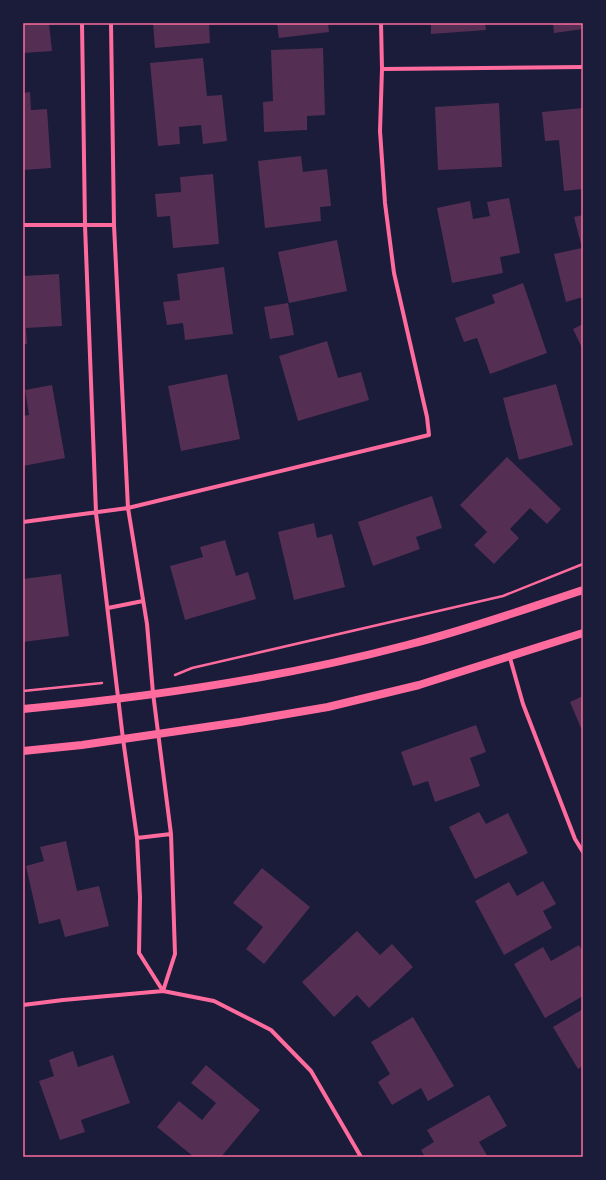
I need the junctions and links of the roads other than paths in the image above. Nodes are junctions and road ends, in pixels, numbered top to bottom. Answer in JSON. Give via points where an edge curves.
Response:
{"nodes":[{"id":1,"x":82,"y":23,"type":"edge"},
{"id":2,"x":111,"y":23,"type":"edge"},
{"id":3,"x":381,"y":23,"type":"edge"},
{"id":4,"x":583,"y":67,"type":"edge"},
{"id":5,"x":382,"y":69,"type":"junction"},
{"id":6,"x":114,"y":224,"type":"junction"},
{"id":7,"x":23,"y":225,"type":"edge"},
{"id":8,"x":85,"y":225,"type":"junction"},
{"id":9,"x":128,"y":508,"type":"junction"},
{"id":10,"x":96,"y":513,"type":"junction"},
{"id":11,"x":23,"y":522,"type":"edge"},
{"id":12,"x":583,"y":590,"type":"edge"},
{"id":13,"x":143,"y":601,"type":"junction"},
{"id":14,"x":108,"y":608,"type":"junction"},
{"id":15,"x":583,"y":634,"type":"edge"},
{"id":16,"x":510,"y":658,"type":"junction"},
{"id":17,"x":154,"y":694,"type":"junction"},
{"id":18,"x":118,"y":698,"type":"junction"},
{"id":19,"x":23,"y":710,"type":"edge"},
{"id":20,"x":159,"y":734,"type":"junction"},
{"id":21,"x":123,"y":739,"type":"junction"},
{"id":22,"x":23,"y":751,"type":"edge"},
{"id":23,"x":171,"y":834,"type":"junction"},
{"id":24,"x":137,"y":838,"type":"junction"},
{"id":25,"x":583,"y":852,"type":"edge"},
{"id":26,"x":163,"y":991,"type":"junction"},
{"id":27,"x":23,"y":1005,"type":"edge"},
{"id":28,"x":361,"y":1157,"type":"edge"}],
"edges":[{"from":1,"to":8,"type":"street"},
{"from":2,"to":6,"type":"street"},
{"from":3,"to":5,"type":"street"},
{"from":4,"to":5,"type":"street"},
{"from":5,"to":9,"type":"street","via":[[380,131],[394,273],[428,417],[429,435]]},
{"from":6,"to":8,"type":"street"},
{"from":6,"to":9,"type":"street"},
{"from":7,"to":8,"type":"street"},
{"from":8,"to":10,"type":"street"},
{"from":9,"to":10,"type":"street"},
{"from":9,"to":13,"type":"street"},
{"from":10,"to":11,"type":"street"},
{"from":10,"to":14,"type":"street"},
{"from":12,"to":17,"type":"main road","via":[[401,647],[319,666]]},
{"from":13,"to":14,"type":"street"},
{"from":13,"to":17,"type":"street"},
{"from":14,"to":18,"type":"street"},
{"from":15,"to":16,"type":"main road"},
{"from":16,"to":20,"type":"main road","via":[[418,685],[328,706]]},
{"from":16,"to":25,"type":"street","via":[[523,704],[575,839]]},
{"from":17,"to":18,"type":"main road"},
{"from":17,"to":20,"type":"street"},
{"from":18,"to":19,"type":"main road"},
{"from":18,"to":21,"type":"street"},
{"from":20,"to":21,"type":"main road"},
{"from":20,"to":23,"type":"street"},
{"from":21,"to":22,"type":"main road"},
{"from":21,"to":24,"type":"street"},
{"from":23,"to":24,"type":"street"},
{"from":23,"to":26,"type":"street","via":[[175,954]]},
{"from":24,"to":26,"type":"street","via":[[139,953]]},
{"from":26,"to":27,"type":"street"},
{"from":26,"to":28,"type":"street","via":[[214,1001],[271,1030],[311,1071]]}]}
